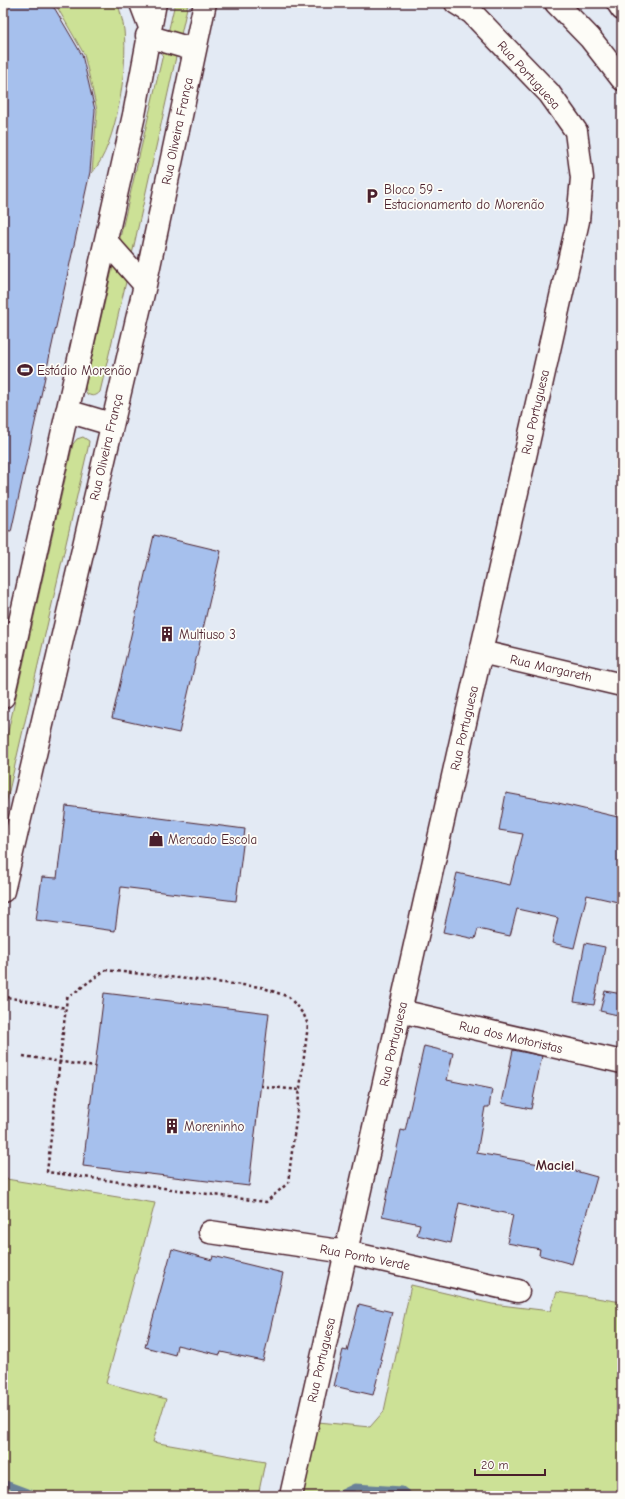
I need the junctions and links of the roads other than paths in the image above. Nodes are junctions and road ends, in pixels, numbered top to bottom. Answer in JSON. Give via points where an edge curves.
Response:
{"nodes":[{"id":1,"x":135,"y":3,"type":"edge"},
{"id":2,"x":155,"y":3,"type":"edge"},
{"id":3,"x":205,"y":3,"type":"edge"},
{"id":4,"x":456,"y":3,"type":"edge"},
{"id":5,"x":556,"y":3,"type":"edge"},
{"id":6,"x":618,"y":3,"type":"edge"},
{"id":7,"x":622,"y":9,"type":"edge"},
{"id":8,"x":147,"y":36,"type":"junction"},
{"id":9,"x":195,"y":50,"type":"junction"},
{"id":10,"x":622,"y":79,"type":"edge"},
{"id":11,"x":106,"y":241,"type":"junction"},
{"id":12,"x":144,"y":285,"type":"junction"},
{"id":13,"x":67,"y":411,"type":"junction"},
{"id":14,"x":111,"y":424,"type":"junction"},
{"id":15,"x":481,"y":652,"type":"junction"},
{"id":16,"x":622,"y":685,"type":"edge"},
{"id":17,"x":3,"y":697,"type":"edge"},
{"id":18,"x":3,"y":891,"type":"edge"},
{"id":19,"x":400,"y":1011,"type":"junction"},
{"id":20,"x":622,"y":1062,"type":"edge"},
{"id":21,"x":210,"y":1232,"type":"dead end"},
{"id":22,"x":346,"y":1252,"type":"junction"},
{"id":23,"x":518,"y":1291,"type":"dead end"},
{"id":24,"x":291,"y":1496,"type":"edge"}],
"edges":[{"from":1,"to":8,"type":"lane"},
{"from":2,"to":8,"type":"street"},
{"from":3,"to":9,"type":"street","name":"Rua Oliveira França"},
{"from":4,"to":15,"type":"street","name":"Rua Portuguesa","via":[[472,13],[549,93],[572,124],[576,131],[582,178],[578,220]]},
{"from":5,"to":10,"type":"street","via":[[590,38]]},
{"from":6,"to":7,"type":"street"},
{"from":8,"to":9,"type":"street"},
{"from":8,"to":11,"type":"street","via":[[134,115]]},
{"from":9,"to":12,"type":"street","name":"Rua Oliveira França"},
{"from":11,"to":12,"type":"street"},
{"from":11,"to":13,"type":"street"},
{"from":12,"to":14,"type":"street","name":"Rua Oliveira França"},
{"from":13,"to":14,"type":"street"},
{"from":13,"to":17,"type":"street"},
{"from":14,"to":18,"type":"street","name":"Rua Oliveira França"},
{"from":15,"to":16,"type":"street","name":"Rua Margareth"},
{"from":15,"to":19,"type":"street","name":"Rua Portuguesa"},
{"from":19,"to":20,"type":"street","name":"Rua dos Motoristas"},
{"from":19,"to":22,"type":"street","name":"Rua Portuguesa"},
{"from":21,"to":22,"type":"street","name":"Rua Ponto Verde"},
{"from":22,"to":23,"type":"street","name":"Rua Ponto Verde"},
{"from":22,"to":24,"type":"street","name":"Rua Portuguesa"}]}
